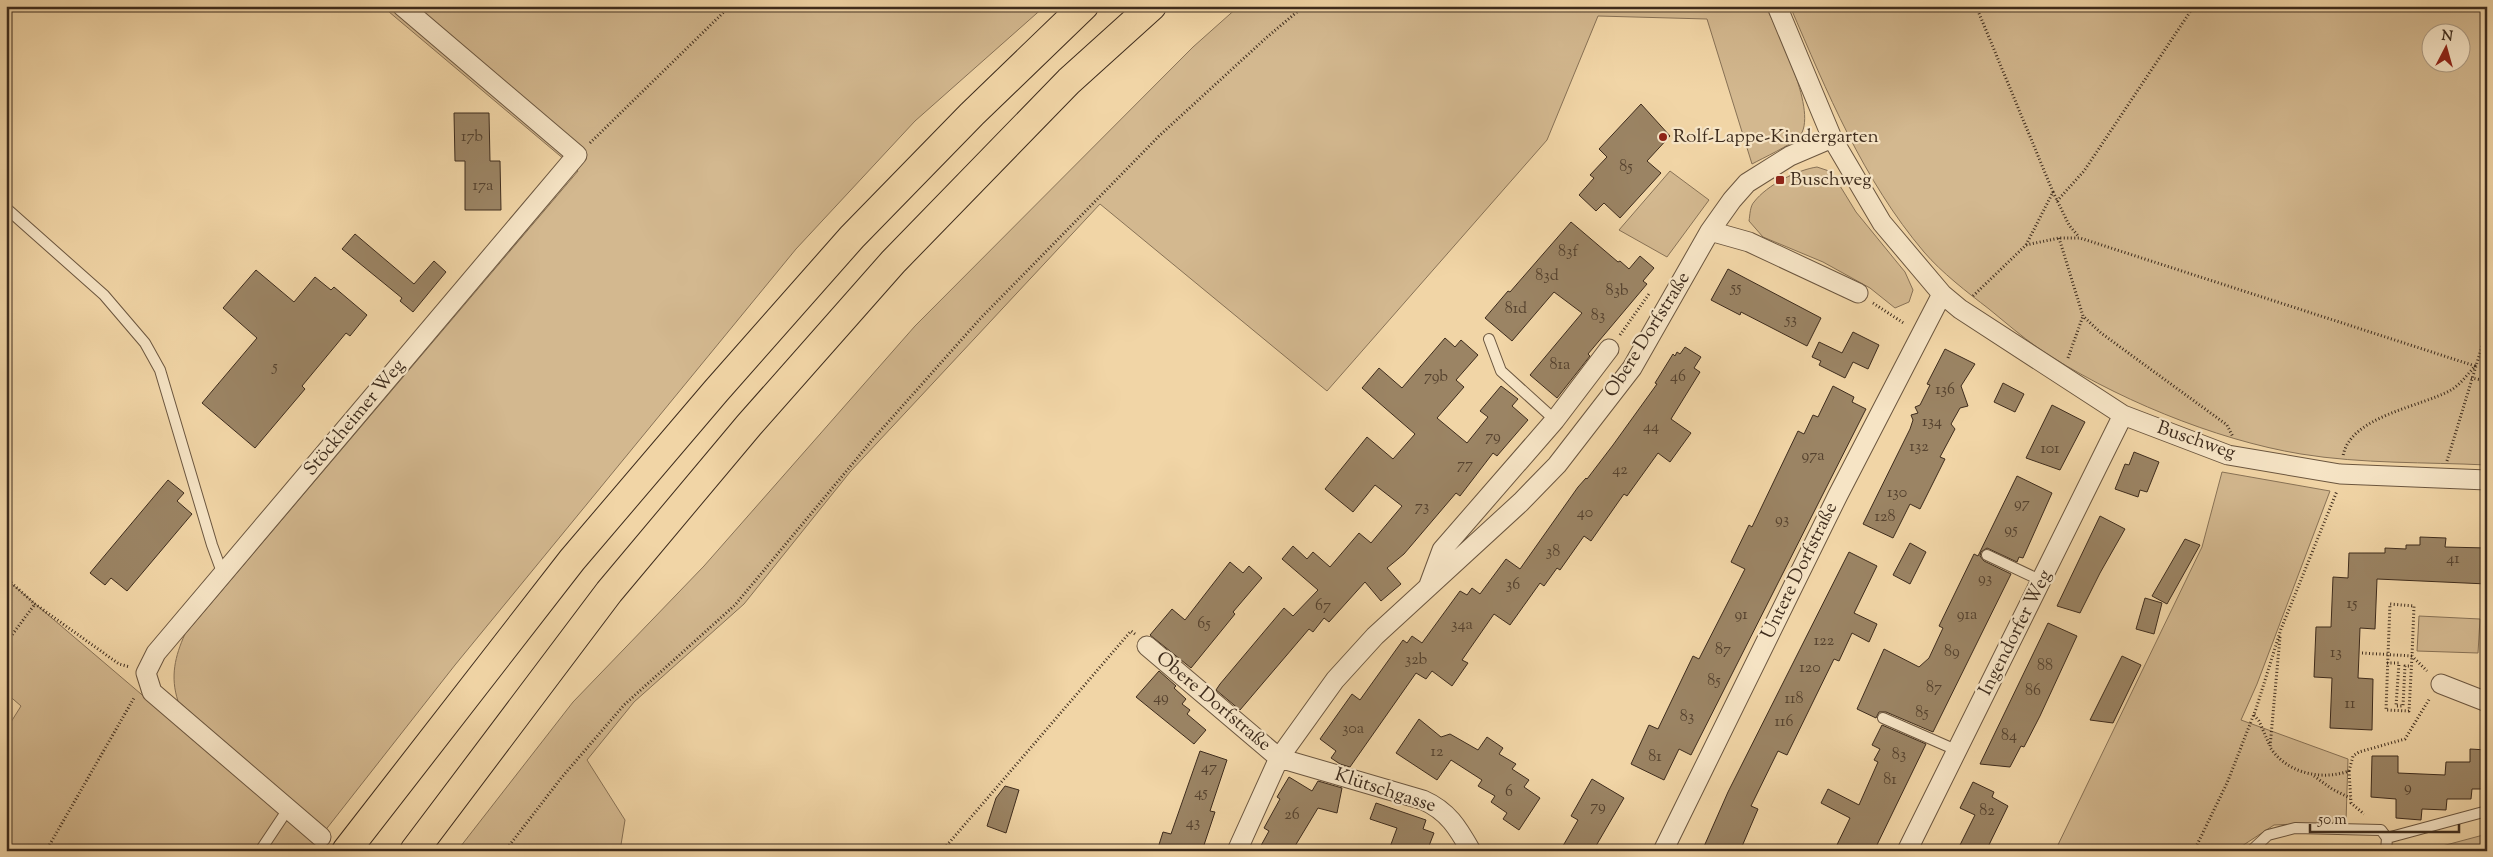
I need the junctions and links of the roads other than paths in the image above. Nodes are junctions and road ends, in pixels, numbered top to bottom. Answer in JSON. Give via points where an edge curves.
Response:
{"nodes":[{"id":1,"x":402,"y":6,"type":"edge"},
{"id":2,"x":1084,"y":6,"type":"edge"},
{"id":3,"x":1152,"y":6,"type":"edge"},
{"id":4,"x":1777,"y":6,"type":"edge"},
{"id":5,"x":1832,"y":138,"type":"junction"},
{"id":6,"x":6,"y":208,"type":"edge"},
{"id":7,"x":1710,"y":231,"type":"junction"},
{"id":8,"x":1858,"y":293,"type":"road end"},
{"id":9,"x":1942,"y":294,"type":"junction"},
{"id":10,"x":1489,"y":339,"type":"dead end"},
{"id":11,"x":1609,"y":349,"type":"road end"},
{"id":12,"x":2123,"y":415,"type":"junction"},
{"id":13,"x":1554,"y":420,"type":"junction"},
{"id":14,"x":2487,"y":480,"type":"edge"},
{"id":15,"x":1987,"y":555,"type":"dead end"},
{"id":16,"x":224,"y":575,"type":"junction"},
{"id":17,"x":2042,"y":581,"type":"junction"},
{"id":18,"x":1428,"y":589,"type":"junction"},
{"id":19,"x":1146,"y":646,"type":"road end"},
{"id":20,"x":2440,"y":684,"type":"road end"},
{"id":21,"x":2487,"y":702,"type":"edge"},
{"id":22,"x":1883,"y":718,"type":"dead end"},
{"id":23,"x":1956,"y":750,"type":"junction"},
{"id":24,"x":1279,"y":758,"type":"junction"},
{"id":25,"x":288,"y":809,"type":"junction"},
{"id":26,"x":2487,"y":810,"type":"edge"},
{"id":27,"x":2384,"y":834,"type":"junction"},
{"id":28,"x":322,"y":837,"type":"dead end"},
{"id":29,"x":260,"y":851,"type":"edge"},
{"id":30,"x":346,"y":851,"type":"edge"},
{"id":31,"x":414,"y":851,"type":"edge"},
{"id":32,"x":1237,"y":851,"type":"edge"},
{"id":33,"x":1470,"y":851,"type":"edge"},
{"id":34,"x":1663,"y":851,"type":"edge"},
{"id":35,"x":1907,"y":851,"type":"edge"},
{"id":36,"x":2250,"y":851,"type":"edge"},
{"id":37,"x":2386,"y":851,"type":"edge"}],
"edges":[{"from":1,"to":16,"type":"street","name":"Stöckheimer Weg","via":[[577,155]]},
{"from":2,"to":30,"type":"highway","via":[[852,237],[716,391],[572,560]]},
{"from":3,"to":31,"type":"highway","via":[[1069,81],[893,262],[749,425],[609,592]]},
{"from":4,"to":5,"type":"street","name":"Buschweg"},
{"from":5,"to":7,"type":"street","name":"Obere Dorfstraße","via":[[1790,156],[1747,183]]},
{"from":5,"to":9,"type":"street","name":"Buschweg","via":[[1882,222]]},
{"from":6,"to":16,"type":"lane","via":[[104,295],[145,343],[160,370],[212,545]]},
{"from":7,"to":8,"type":"street","via":[[1749,242]]},
{"from":7,"to":18,"type":"street","name":"Obere Dorfstraße","via":[[1632,368],[1593,421],[1521,502]]},
{"from":9,"to":12,"type":"street","name":"Buschweg"},
{"from":9,"to":34,"type":"street","name":"Untere Dorfstraße","via":[[1838,494]]},
{"from":10,"to":13,"type":"lane","via":[[1501,371]]},
{"from":11,"to":13,"type":"street","name":"Obere Dorfstraße"},
{"from":12,"to":14,"type":"street","name":"Buschweg","via":[[2228,455],[2340,474]]},
{"from":12,"to":17,"type":"street","name":"Ingendorfer Weg"},
{"from":13,"to":18,"type":"street","name":"Obere Dorfstraße","via":[[1442,550]]},
{"from":15,"to":17,"type":"lane"},
{"from":16,"to":25,"type":"street","name":"Stöckheimer Weg","via":[[156,653],[146,673],[152,692]]},
{"from":17,"to":23,"type":"street","name":"Ingendorfer Weg"},
{"from":18,"to":24,"type":"street","name":"Obere Dorfstraße","via":[[1375,636],[1335,680]]},
{"from":19,"to":24,"type":"street","name":"Obere Dorfstraße"},
{"from":20,"to":21,"type":"street"},
{"from":22,"to":23,"type":"lane"},
{"from":23,"to":35,"type":"street","name":"Ingendorfer Weg"},
{"from":24,"to":32,"type":"street","name":"Obere Dorfstraße"},
{"from":24,"to":33,"type":"street","name":"Klütschgasse","via":[[1438,807],[1450,816]]},
{"from":25,"to":28,"type":"street"},
{"from":25,"to":29,"type":"lane"},
{"from":26,"to":27,"type":"lane"},
{"from":27,"to":36,"type":"lane","via":[[2295,828],[2268,835]]},
{"from":27,"to":37,"type":"lane"}]}
